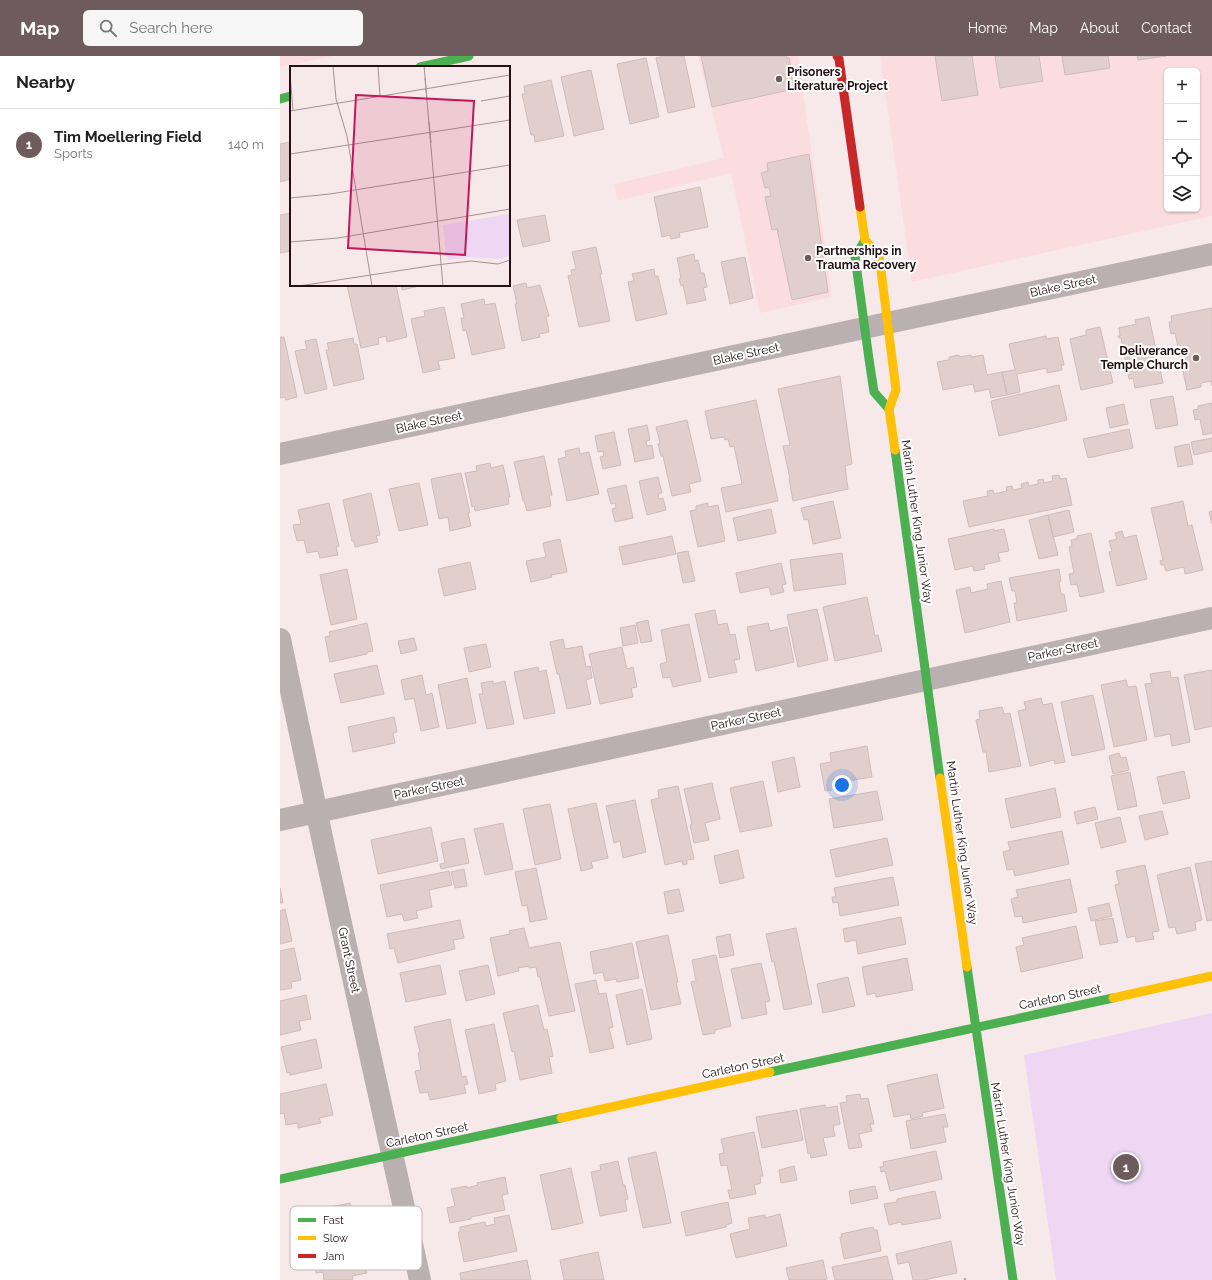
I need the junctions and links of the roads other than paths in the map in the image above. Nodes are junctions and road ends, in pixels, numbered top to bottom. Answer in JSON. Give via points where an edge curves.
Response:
{"nodes":[{"id":1,"x":469,"y":56,"type":"edge"},
{"id":2,"x":838,"y":57,"type":"edge"},
{"id":3,"x":424,"y":66,"type":"edge"},
{"id":4,"x":290,"y":96,"type":"edge"},
{"id":5,"x":280,"y":99,"type":"edge"},
{"id":6,"x":865,"y":240,"type":"junction"},
{"id":7,"x":1212,"y":254,"type":"edge"},
{"id":8,"x":888,"y":323,"type":"junction"},
{"id":9,"x":864,"y":328,"type":"junction"},
{"id":10,"x":889,"y":410,"type":"junction"},
{"id":11,"x":280,"y":454,"type":"edge"},
{"id":12,"x":1212,"y":618,"type":"edge"},
{"id":13,"x":280,"y":639,"type":"edge"},
{"id":14,"x":927,"y":680,"type":"junction"},
{"id":15,"x":317,"y":812,"type":"junction"},
{"id":16,"x":280,"y":820,"type":"edge"},
{"id":17,"x":1212,"y":976,"type":"edge"},
{"id":18,"x":975,"y":1027,"type":"junction"},
{"id":19,"x":392,"y":1154,"type":"junction"},
{"id":20,"x":280,"y":1179,"type":"edge"},
{"id":21,"x":404,"y":1206,"type":"edge"},
{"id":22,"x":418,"y":1270,"type":"edge"},
{"id":23,"x":420,"y":1280,"type":"edge"},
{"id":24,"x":1014,"y":1280,"type":"edge"}],
"edges":[{"from":1,"to":3,"type":"street"},
{"from":2,"to":6,"type":"street"},
{"from":4,"to":5,"type":"street"},
{"from":6,"to":8,"type":"street","name":"Martin Luther King Junior Way","via":[[879,255]]},
{"from":6,"to":9,"type":"street","via":[[855,257]]},
{"from":7,"to":8,"type":"street","name":"Blake Street"},
{"from":8,"to":9,"type":"street","name":"Blake Street"},
{"from":8,"to":10,"type":"street","name":"Martin Luther King Junior Way","via":[[896,390]]},
{"from":9,"to":10,"type":"street","via":[[874,392]]},
{"from":9,"to":11,"type":"street","name":"Blake Street"},
{"from":10,"to":14,"type":"street","name":"Martin Luther King Junior Way"},
{"from":12,"to":14,"type":"street","name":"Parker Street"},
{"from":13,"to":15,"type":"street","name":"Grant Street"},
{"from":14,"to":15,"type":"street","name":"Parker Street"},
{"from":14,"to":18,"type":"street","name":"Martin Luther King Junior Way"},
{"from":15,"to":16,"type":"street","name":"Parker Street"},
{"from":15,"to":19,"type":"street","name":"Grant Street"},
{"from":17,"to":18,"type":"street","name":"Carleton Street"},
{"from":18,"to":19,"type":"street","name":"Carleton Street"},
{"from":18,"to":24,"type":"street","name":"Martin Luther King Junior Way"},
{"from":19,"to":20,"type":"street","name":"Carleton Street"},
{"from":19,"to":21,"type":"street","name":"Grant Street"},
{"from":22,"to":23,"type":"street","name":"Grant Street"}]}
